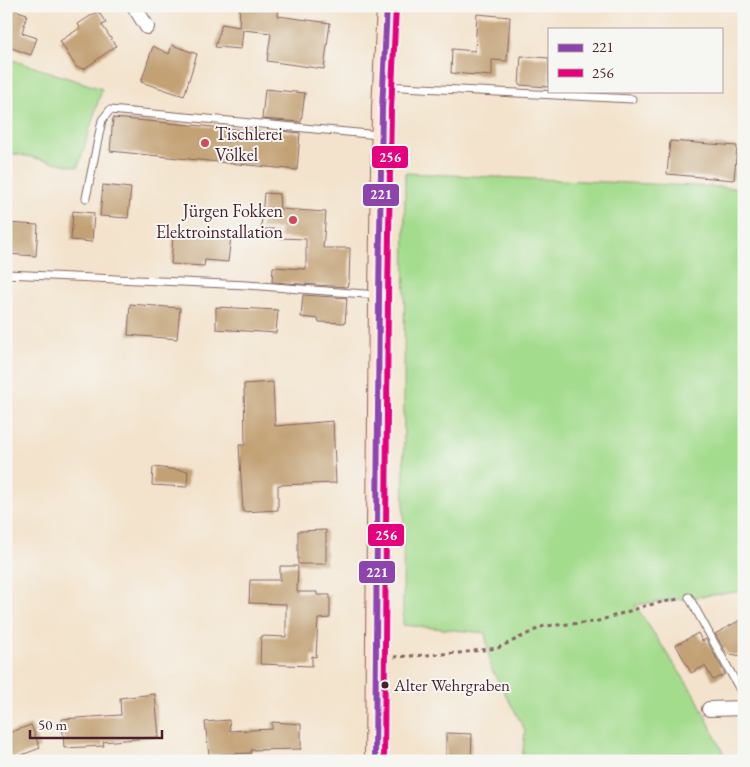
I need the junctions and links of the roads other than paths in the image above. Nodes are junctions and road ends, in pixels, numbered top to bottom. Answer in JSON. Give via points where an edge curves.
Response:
{"nodes":[{"id":1,"x":134,"y":6,"type":"edge"},
{"id":2,"x":387,"y":6,"type":"edge"},
{"id":3,"x":147,"y":27,"type":"dead end"},
{"id":4,"x":383,"y":86,"type":"junction"},
{"id":5,"x":632,"y":99,"type":"dead end"},
{"id":6,"x":382,"y":135,"type":"junction"},
{"id":7,"x":86,"y":198,"type":"dead end"},
{"id":8,"x":6,"y":274,"type":"edge"},
{"id":9,"x":379,"y":295,"type":"junction"},
{"id":10,"x":689,"y":597,"type":"road end"},
{"id":11,"x":744,"y":697,"type":"edge"},
{"id":12,"x":744,"y":708,"type":"edge"},
{"id":13,"x":709,"y":709,"type":"dead end"},
{"id":14,"x":375,"y":761,"type":"edge"}],
"edges":[{"from":1,"to":3,"type":"street"},
{"from":2,"to":4,"type":"main road"},
{"from":4,"to":5,"type":"lane"},
{"from":4,"to":6,"type":"main road"},
{"from":6,"to":7,"type":"lane","via":[[110,110],[102,120]]},
{"from":6,"to":9,"type":"main road"},
{"from":8,"to":9,"type":"lane","via":[[247,285]]},
{"from":9,"to":14,"type":"main road"},
{"from":10,"to":11,"type":"lane"},
{"from":12,"to":13,"type":"street"}]}
